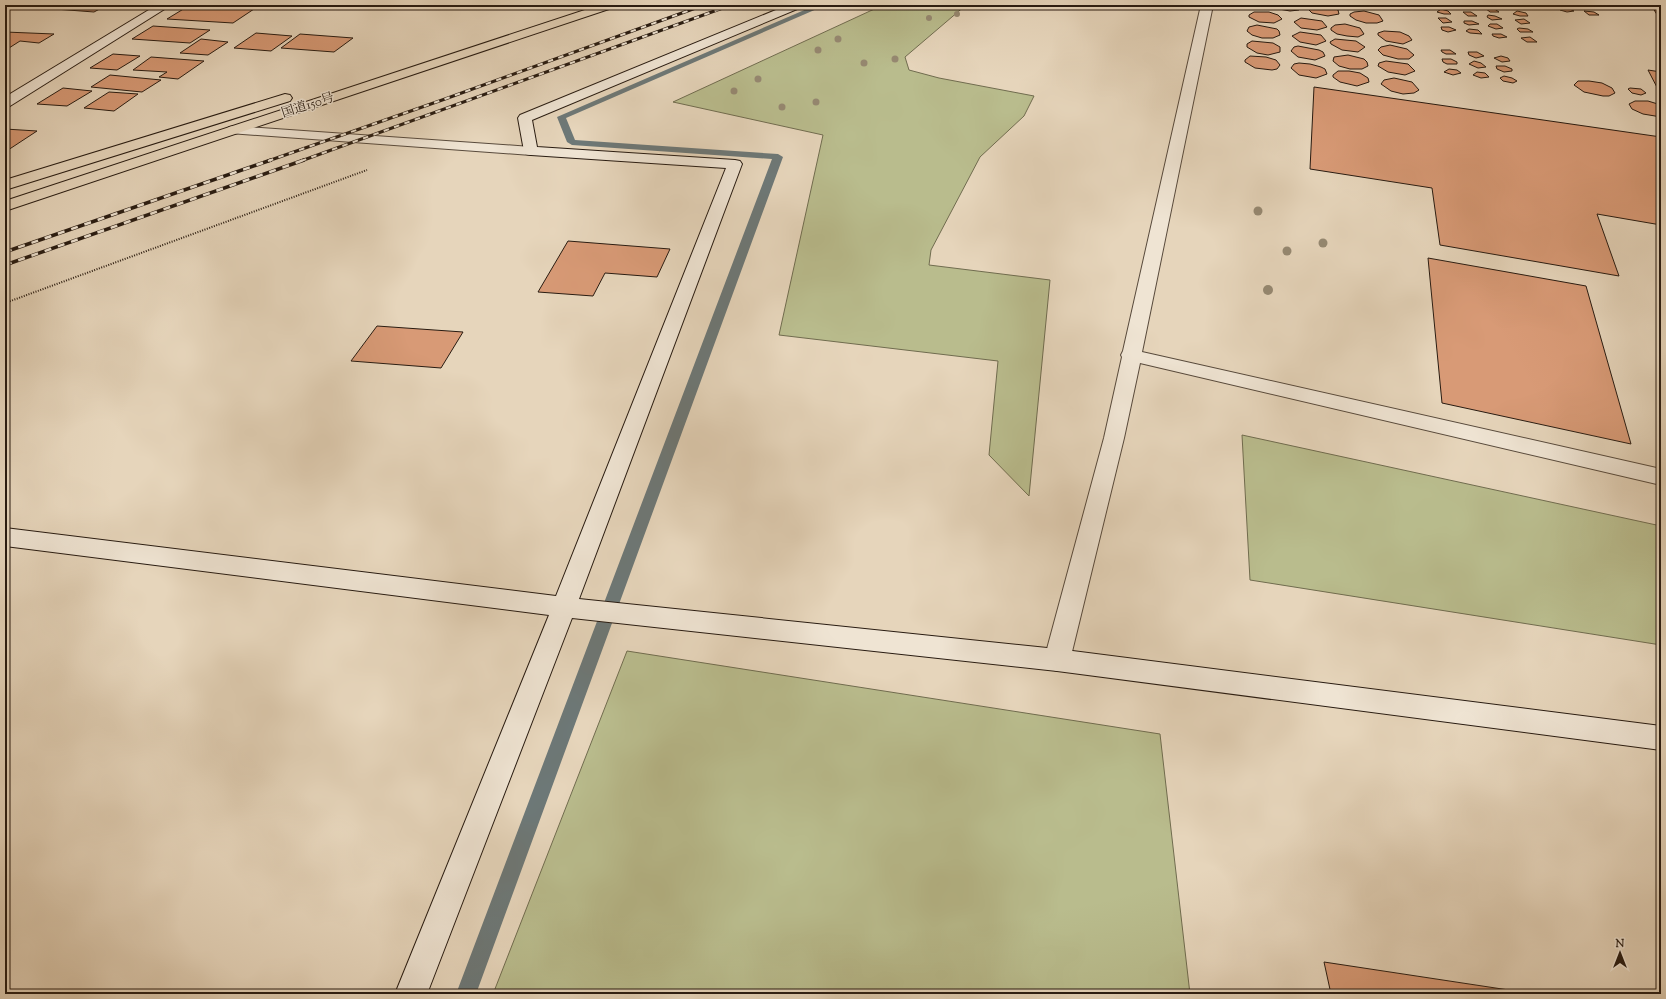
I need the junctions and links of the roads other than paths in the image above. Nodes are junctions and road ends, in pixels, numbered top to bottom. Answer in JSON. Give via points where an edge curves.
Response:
{"nodes":[{"id":1,"x":165,"y":5,"type":"edge"},
{"id":2,"x":611,"y":5,"type":"edge"},
{"id":3,"x":798,"y":5,"type":"edge"},
{"id":4,"x":1207,"y":5,"type":"edge"},
{"id":5,"x":426,"y":53,"type":"dead end"},
{"id":6,"x":343,"y":80,"type":"dead end"},
{"id":7,"x":298,"y":94,"type":"dead end"},
{"id":8,"x":5,"y":103,"type":"edge"},
{"id":9,"x":234,"y":130,"type":"junction"},
{"id":10,"x":532,"y":151,"type":"junction"},
{"id":11,"x":5,"y":185,"type":"edge"},
{"id":12,"x":5,"y":206,"type":"edge"},
{"id":13,"x":1130,"y":355,"type":"junction"},
{"id":14,"x":1661,"y":477,"type":"edge"},
{"id":15,"x":5,"y":537,"type":"edge"},
{"id":16,"x":564,"y":607,"type":"junction"},
{"id":17,"x":1057,"y":660,"type":"junction"},
{"id":18,"x":1661,"y":738,"type":"edge"},
{"id":19,"x":411,"y":994,"type":"edge"}],
"edges":[{"from":1,"to":8,"type":"street"},
{"from":2,"to":9,"type":"highway","name":"国道150号"},
{"from":3,"to":10,"type":"street","via":[[525,118]]},
{"from":4,"to":13,"type":"street"},
{"from":5,"to":6,"type":"highway","name":"国道150号"},
{"from":7,"to":11,"type":"highway","name":"国道150号"},
{"from":9,"to":10,"type":"street"},
{"from":9,"to":12,"type":"highway","name":"国道150号"},
{"from":10,"to":16,"type":"street","via":[[735,164]]},
{"from":13,"to":14,"type":"street"},
{"from":13,"to":17,"type":"street","via":[[1114,438]]},
{"from":15,"to":16,"type":"street"},
{"from":16,"to":17,"type":"street"},
{"from":16,"to":19,"type":"street"},
{"from":17,"to":18,"type":"street"}]}
